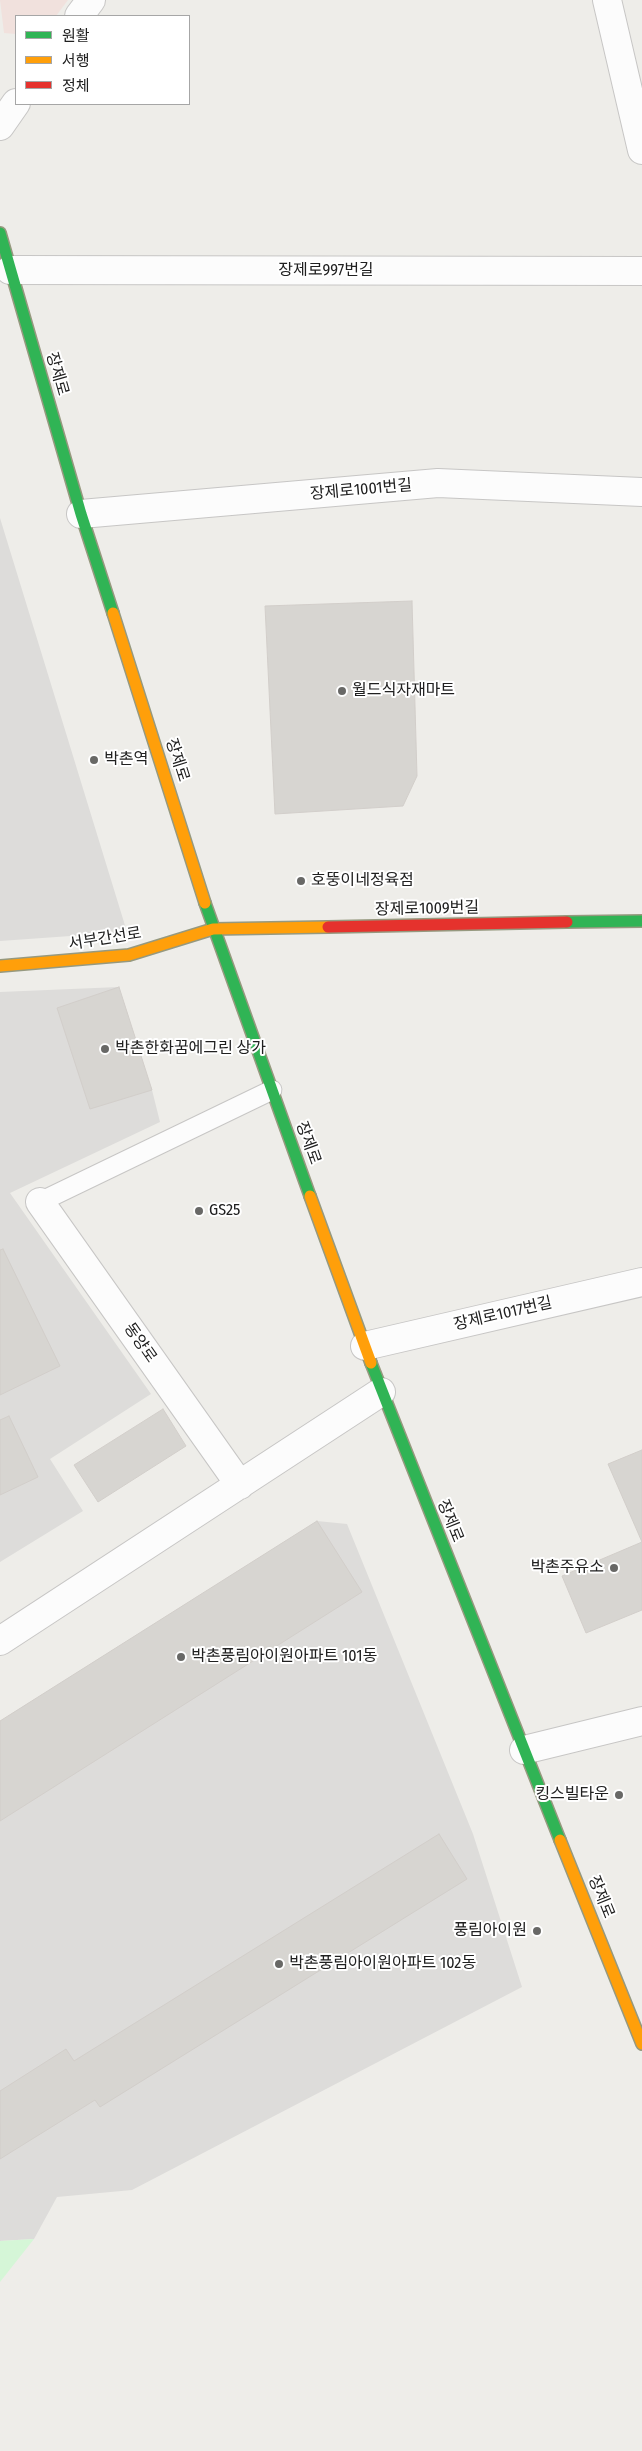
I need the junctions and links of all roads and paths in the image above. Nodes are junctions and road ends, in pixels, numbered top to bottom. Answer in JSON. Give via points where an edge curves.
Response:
{"nodes":[{"id":1,"x":91,"y":0,"type":"edge"},
{"id":2,"x":607,"y":0,"type":"edge"},
{"id":3,"x":80,"y":15,"type":"edge"},
{"id":4,"x":15,"y":104,"type":"edge"},
{"id":5,"x":0,"y":126,"type":"edge"},
{"id":6,"x":642,"y":150,"type":"edge"},
{"id":7,"x":0,"y":233,"type":"edge"},
{"id":8,"x":10,"y":270,"type":"junction"},
{"id":9,"x":642,"y":271,"type":"edge"},
{"id":10,"x":642,"y":492,"type":"edge"},
{"id":11,"x":81,"y":514,"type":"junction"},
{"id":12,"x":642,"y":921,"type":"edge"},
{"id":13,"x":213,"y":929,"type":"junction"},
{"id":14,"x":0,"y":966,"type":"edge"},
{"id":15,"x":272,"y":1090,"type":"junction"},
{"id":16,"x":40,"y":1202,"type":"joint"},
{"id":17,"x":642,"y":1282,"type":"edge"},
{"id":18,"x":365,"y":1346,"type":"junction"},
{"id":19,"x":381,"y":1392,"type":"junction"},
{"id":20,"x":240,"y":1484,"type":"junction"},
{"id":21,"x":0,"y":1641,"type":"edge"},
{"id":22,"x":642,"y":1721,"type":"edge"},
{"id":23,"x":524,"y":1750,"type":"junction"},
{"id":24,"x":642,"y":2044,"type":"edge"}],
"edges":[{"from":1,"to":3,"type":"street"},
{"from":2,"to":6,"type":"street"},
{"from":4,"to":5,"type":"street"},
{"from":7,"to":8,"type":"main road","name":"장제로"},
{"from":8,"to":9,"type":"street","name":"장제로997번길"},
{"from":8,"to":11,"type":"main road","name":"장제로"},
{"from":10,"to":11,"type":"street","name":"장제로1001번길","via":[[438,483]]},
{"from":11,"to":13,"type":"main road","name":"장제로"},
{"from":12,"to":13,"type":"main road","name":"장제로1009번길"},
{"from":13,"to":14,"type":"main road","name":"서부간선로","via":[[129,955]]},
{"from":13,"to":15,"type":"main road","name":"장제로"},
{"from":15,"to":16,"type":"lane"},
{"from":15,"to":18,"type":"main road","name":"장제로"},
{"from":16,"to":20,"type":"street","name":"동양로"},
{"from":17,"to":18,"type":"street","name":"장제로1017번길"},
{"from":18,"to":19,"type":"main road","name":"장제로"},
{"from":19,"to":20,"type":"street"},
{"from":19,"to":23,"type":"main road","name":"장제로"},
{"from":20,"to":21,"type":"street"},
{"from":22,"to":23,"type":"street"},
{"from":23,"to":24,"type":"main road","name":"장제로"}]}
